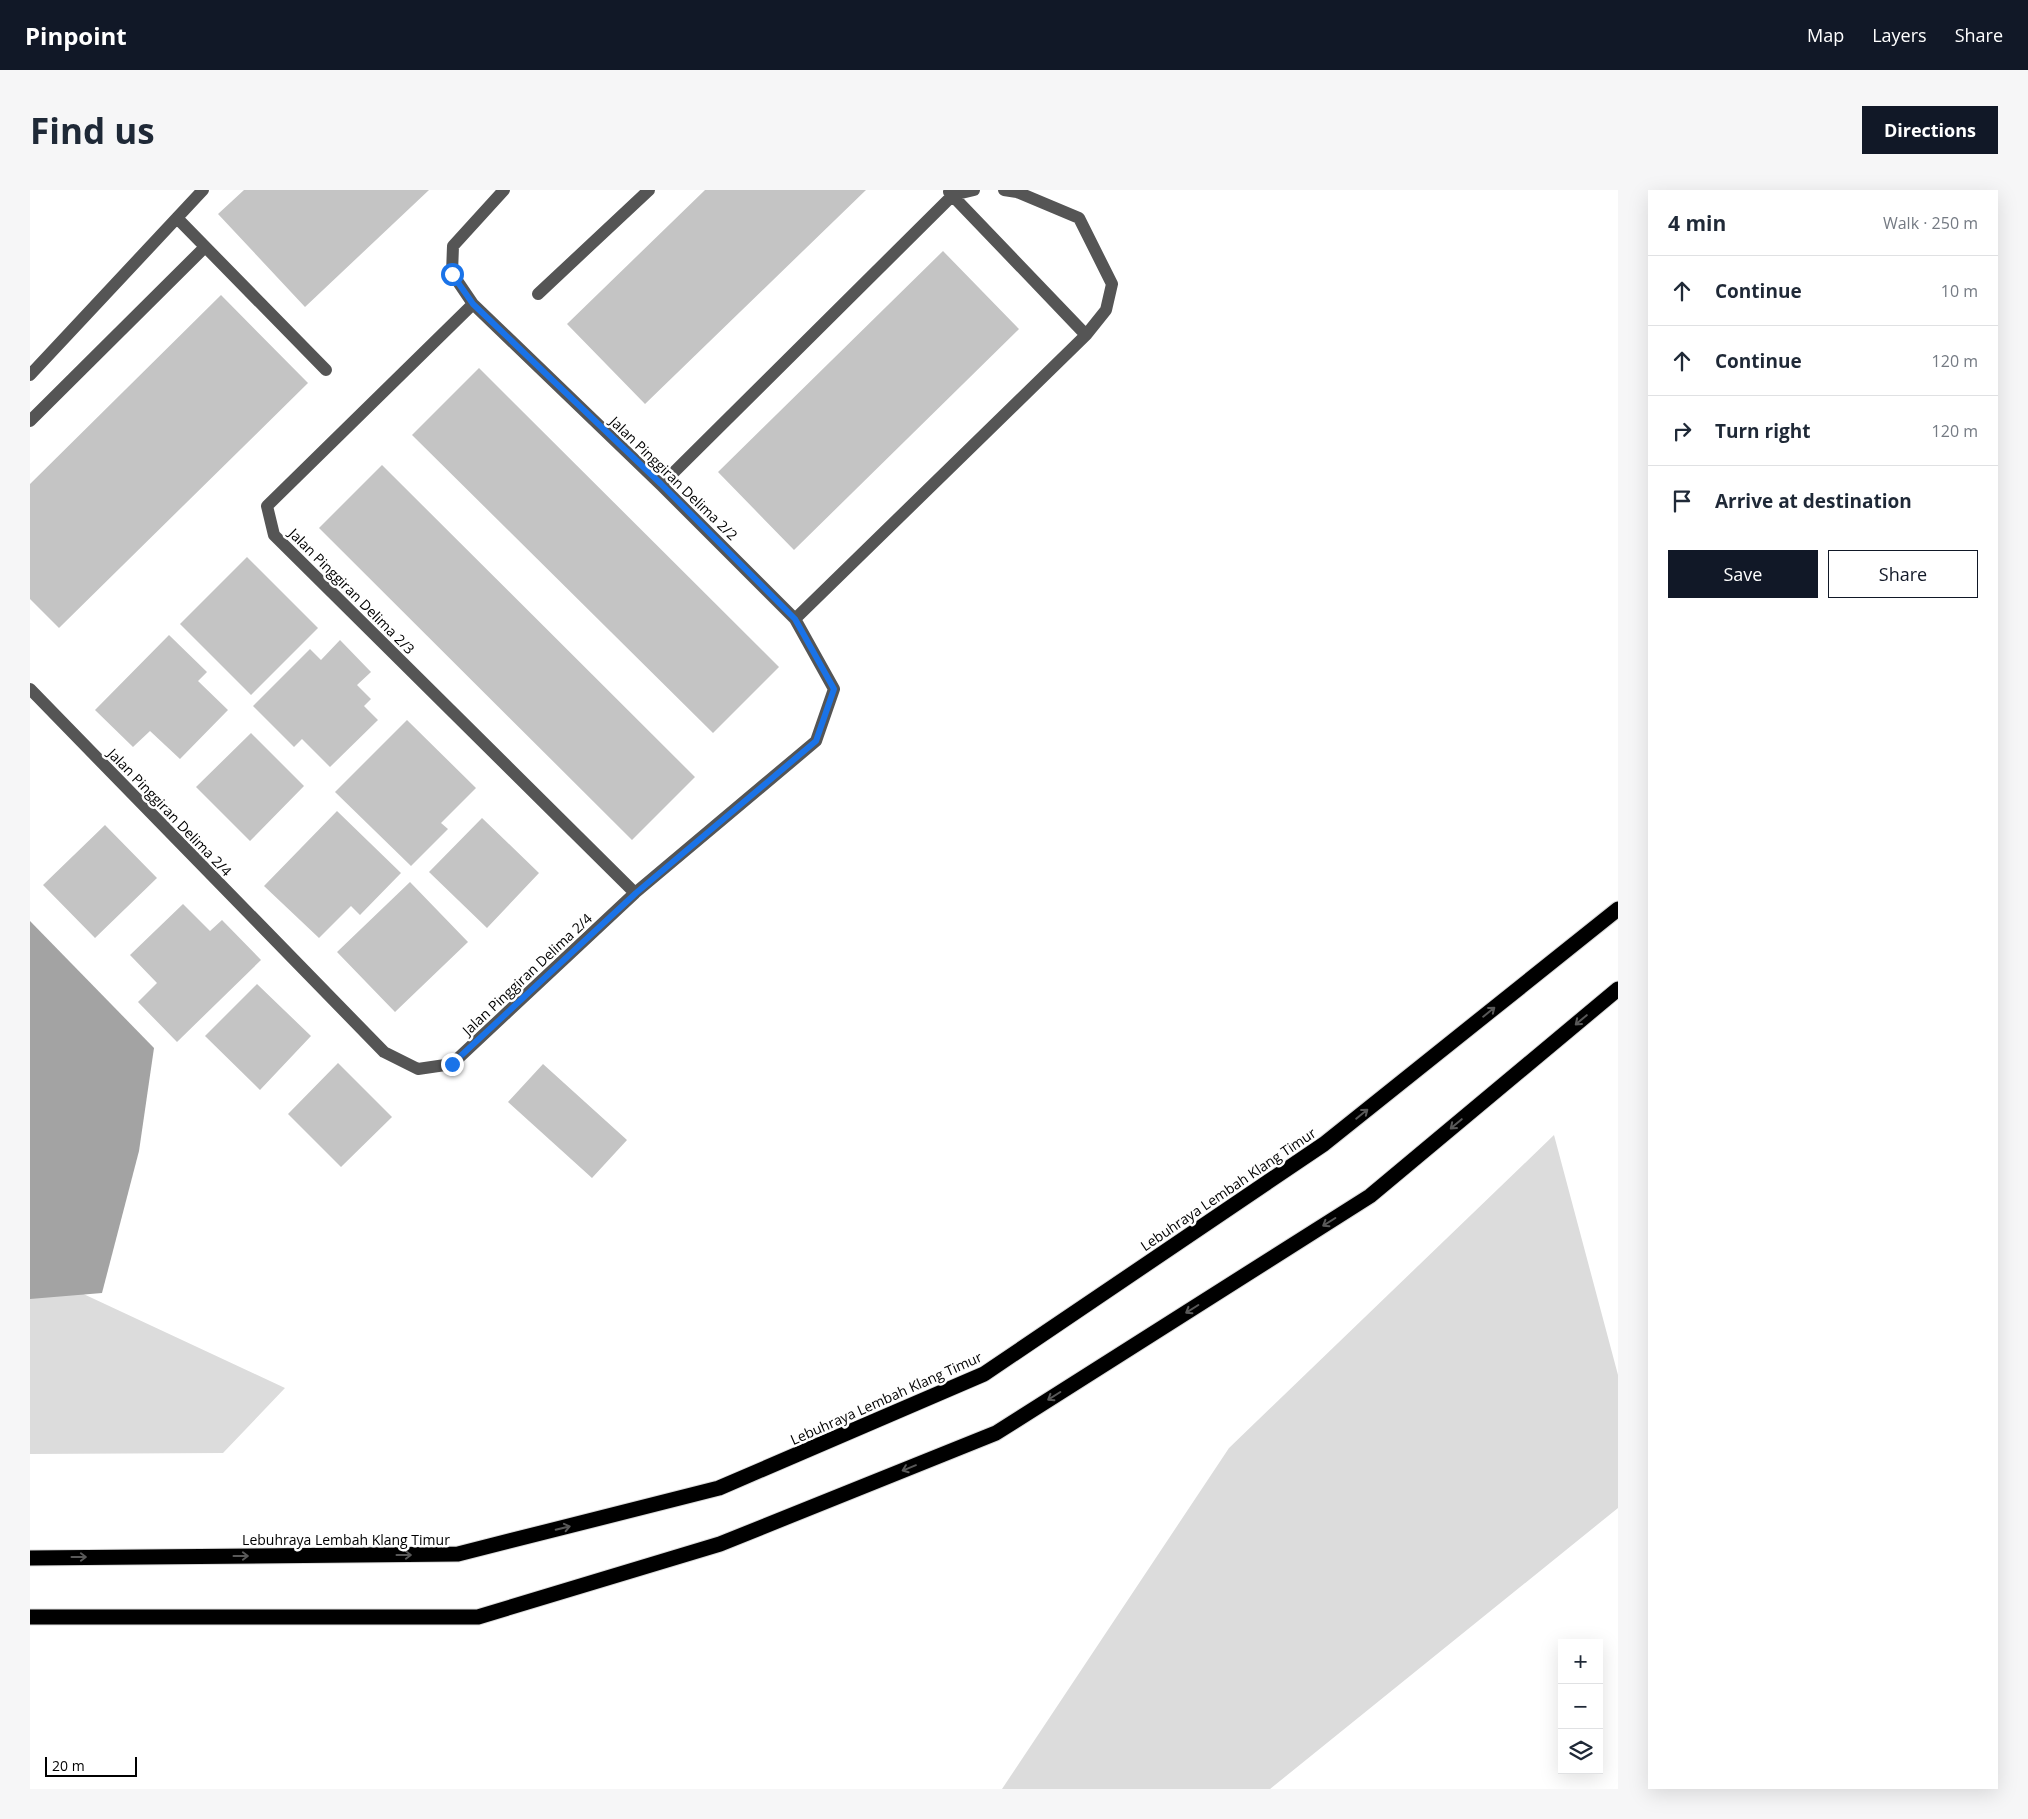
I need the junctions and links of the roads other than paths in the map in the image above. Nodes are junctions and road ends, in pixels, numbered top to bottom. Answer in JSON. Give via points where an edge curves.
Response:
{"nodes":[{"id":1,"x":203,"y":190,"type":"edge"},
{"id":2,"x":504,"y":190,"type":"edge"},
{"id":3,"x":649,"y":190,"type":"edge"},
{"id":4,"x":974,"y":190,"type":"edge"},
{"id":5,"x":1004,"y":190,"type":"edge"},
{"id":6,"x":950,"y":193,"type":"edge"},
{"id":7,"x":178,"y":219,"type":"junction"},
{"id":8,"x":205,"y":247,"type":"junction"},
{"id":9,"x":538,"y":294,"type":"dead end"},
{"id":10,"x":473,"y":304,"type":"junction"},
{"id":11,"x":1086,"y":335,"type":"junction"},
{"id":12,"x":326,"y":370,"type":"dead end"},
{"id":13,"x":30,"y":375,"type":"edge"},
{"id":14,"x":30,"y":421,"type":"edge"},
{"id":15,"x":661,"y":484,"type":"junction"},
{"id":16,"x":795,"y":619,"type":"junction"},
{"id":17,"x":30,"y":689,"type":"edge"},
{"id":18,"x":834,"y":689,"type":"joint"},
{"id":19,"x":636,"y":893,"type":"junction"},
{"id":20,"x":1618,"y":909,"type":"edge"},
{"id":21,"x":1618,"y":988,"type":"edge"},
{"id":22,"x":30,"y":1558,"type":"edge"},
{"id":23,"x":30,"y":1617,"type":"edge"}],
"edges":[{"from":1,"to":7,"type":"street"},
{"from":2,"to":10,"type":"street","name":"Jalan Pinggiran Delima 2/2","via":[[453,246],[452,274]]},
{"from":3,"to":9,"type":"street"},
{"from":4,"to":6,"type":"street"},
{"from":5,"to":11,"type":"street","via":[[1017,192],[1079,218],[1112,284],[1106,310]]},
{"from":6,"to":11,"type":"street"},
{"from":6,"to":15,"type":"street"},
{"from":7,"to":8,"type":"street"},
{"from":7,"to":13,"type":"street"},
{"from":8,"to":12,"type":"street"},
{"from":8,"to":14,"type":"street"},
{"from":10,"to":15,"type":"street","name":"Jalan Pinggiran Delima 2/2"},
{"from":10,"to":19,"type":"street","name":"Jalan Pinggiran Delima 2/3","via":[[268,506],[274,535]]},
{"from":11,"to":16,"type":"street"},
{"from":15,"to":16,"type":"street","name":"Jalan Pinggiran Delima 2/2"},
{"from":16,"to":18,"type":"street","name":"Jalan Pinggiran Delima 2/2"},
{"from":17,"to":19,"type":"street","name":"Jalan Pinggiran Delima 2/4","via":[[384,1052],[418,1069],[452,1064]]},
{"from":18,"to":19,"type":"street","name":"Jalan Pinggiran Delima 2/4","via":[[816,741]]},
{"from":22,"to":20,"type":"highway","name":"Lebuhraya Lembah Klang Timur","one_way":true,"via":[[458,1554],[718,1488],[984,1374],[1324,1144]]},
{"from":21,"to":23,"type":"highway","one_way":true,"via":[[1370,1196],[996,1433],[720,1544],[478,1617]]}]}
